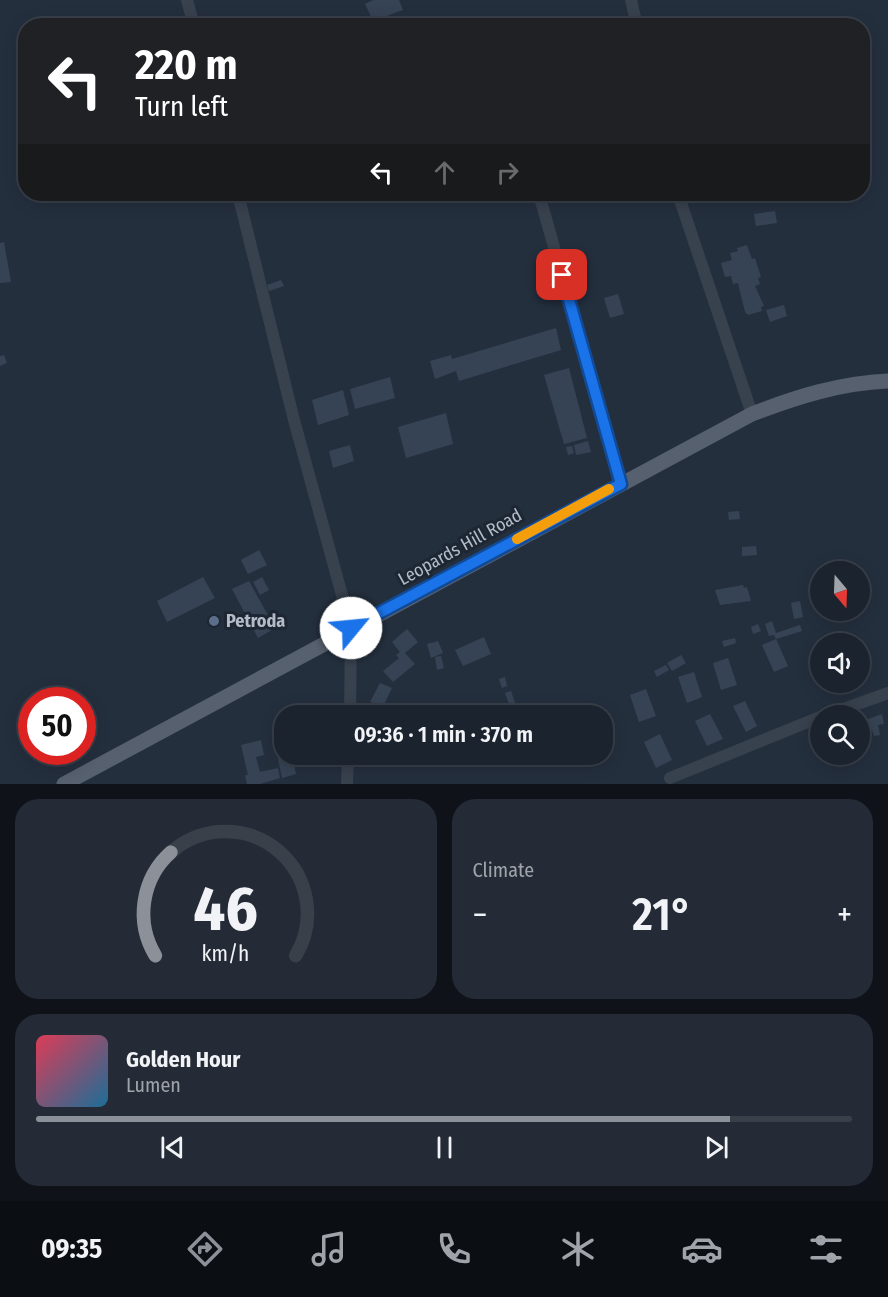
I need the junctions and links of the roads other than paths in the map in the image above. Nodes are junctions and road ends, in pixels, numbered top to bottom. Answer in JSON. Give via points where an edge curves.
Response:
{"nodes":[{"id":1,"x":187,"y":0,"type":"edge"},
{"id":2,"x":632,"y":0,"type":"edge"},
{"id":3,"x":192,"y":18,"type":"edge"},
{"id":4,"x":635,"y":18,"type":"edge"},
{"id":5,"x":240,"y":201,"type":"edge"},
{"id":6,"x":541,"y":201,"type":"edge"},
{"id":7,"x":680,"y":201,"type":"edge"},
{"id":8,"x":888,"y":381,"type":"edge"},
{"id":9,"x":752,"y":414,"type":"junction"},
{"id":10,"x":621,"y":484,"type":"junction"},
{"id":11,"x":351,"y":628,"type":"junction"},
{"id":12,"x":888,"y":693,"type":"edge"},
{"id":13,"x":350,"y":705,"type":"edge"},
{"id":14,"x":854,"y":705,"type":"edge"},
{"id":15,"x":810,"y":721,"type":"edge"},
{"id":16,"x":347,"y":765,"type":"edge"},
{"id":17,"x":670,"y":778,"type":"dead end"},
{"id":18,"x":64,"y":784,"type":"edge"},
{"id":19,"x":346,"y":784,"type":"edge"}],
"edges":[{"from":1,"to":3,"type":"street"},
{"from":2,"to":4,"type":"street"},
{"from":5,"to":11,"type":"street"},
{"from":6,"to":10,"type":"street"},
{"from":7,"to":9,"type":"street"},
{"from":8,"to":9,"type":"main road","name":"Leopards Hill Road","via":[[799,396]]},
{"from":9,"to":10,"type":"main road","name":"Leopards Hill Road"},
{"from":10,"to":11,"type":"main road","name":"Leopards Hill Road"},
{"from":11,"to":13,"type":"street"},
{"from":11,"to":18,"type":"main road","name":"Leopards Hill Road"},
{"from":12,"to":14,"type":"street"},
{"from":15,"to":17,"type":"street"},
{"from":16,"to":19,"type":"street"}]}
